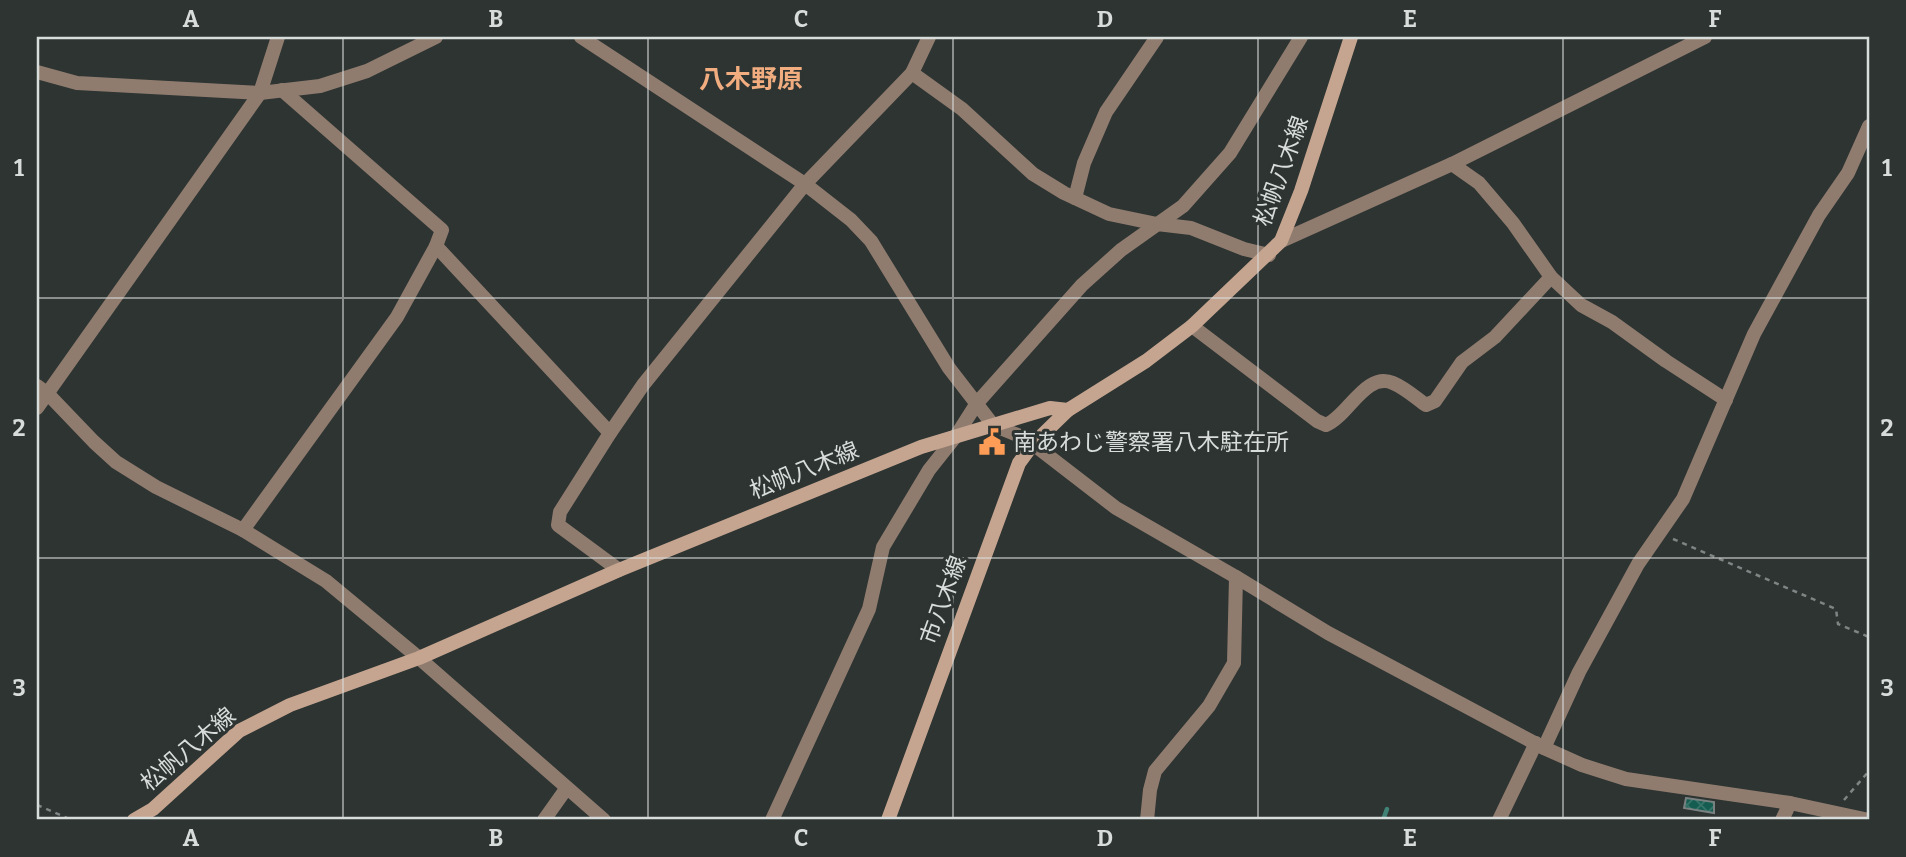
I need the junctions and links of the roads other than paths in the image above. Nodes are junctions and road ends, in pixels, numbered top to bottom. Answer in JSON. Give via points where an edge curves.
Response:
{"nodes":[{"id":1,"x":278,"y":37,"type":"edge"},
{"id":2,"x":436,"y":37,"type":"edge"},
{"id":3,"x":581,"y":37,"type":"edge"},
{"id":4,"x":929,"y":37,"type":"edge"},
{"id":5,"x":1157,"y":37,"type":"edge"},
{"id":6,"x":1301,"y":37,"type":"edge"},
{"id":7,"x":1351,"y":37,"type":"edge"},
{"id":8,"x":1705,"y":37,"type":"edge"},
{"id":9,"x":1683,"y":42,"type":"edge"},
{"id":10,"x":37,"y":72,"type":"edge"},
{"id":11,"x":912,"y":73,"type":"junction"},
{"id":12,"x":282,"y":90,"type":"junction"},
{"id":13,"x":260,"y":93,"type":"junction"},
{"id":14,"x":1869,"y":126,"type":"edge"},
{"id":15,"x":1452,"y":163,"type":"junction"},
{"id":16,"x":805,"y":184,"type":"junction"},
{"id":17,"x":1075,"y":198,"type":"junction"},
{"id":18,"x":1157,"y":224,"type":"junction"},
{"id":19,"x":1280,"y":241,"type":"junction"},
{"id":20,"x":436,"y":246,"type":"junction"},
{"id":21,"x":1269,"y":255,"type":"junction"},
{"id":22,"x":1550,"y":277,"type":"junction"},
{"id":23,"x":1192,"y":326,"type":"junction"},
{"id":24,"x":42,"y":390,"type":"edge"},
{"id":25,"x":1726,"y":400,"type":"junction"},
{"id":26,"x":977,"y":402,"type":"junction"},
{"id":27,"x":37,"y":408,"type":"edge"},
{"id":28,"x":1068,"y":410,"type":"junction"},
{"id":29,"x":993,"y":425,"type":"junction"},
{"id":30,"x":610,"y":433,"type":"junction"},
{"id":31,"x":956,"y":436,"type":"junction"},
{"id":32,"x":1032,"y":444,"type":"junction"},
{"id":33,"x":243,"y":530,"type":"junction"},
{"id":34,"x":619,"y":570,"type":"junction"},
{"id":35,"x":1236,"y":577,"type":"junction"},
{"id":36,"x":419,"y":658,"type":"junction"},
{"id":37,"x":1540,"y":746,"type":"junction"},
{"id":38,"x":566,"y":789,"type":"junction"},
{"id":39,"x":1790,"y":803,"type":"junction"},
{"id":40,"x":134,"y":820,"type":"edge"},
{"id":41,"x":544,"y":820,"type":"edge"},
{"id":42,"x":604,"y":820,"type":"edge"},
{"id":43,"x":772,"y":820,"type":"edge"},
{"id":44,"x":888,"y":820,"type":"edge"},
{"id":45,"x":1147,"y":820,"type":"edge"},
{"id":46,"x":1499,"y":820,"type":"edge"},
{"id":47,"x":1782,"y":820,"type":"edge"},
{"id":48,"x":1869,"y":820,"type":"edge"}],
"edges":[{"from":1,"to":13,"type":"street"},
{"from":2,"to":12,"type":"street","via":[[367,71],[320,86]]},
{"from":3,"to":16,"type":"street"},
{"from":4,"to":11,"type":"street"},
{"from":5,"to":17,"type":"street","via":[[1106,111]]},
{"from":6,"to":18,"type":"street","via":[[1230,153],[1183,206]]},
{"from":7,"to":19,"type":"main road","name":"松帆八木線"},
{"from":8,"to":9,"type":"street"},
{"from":9,"to":15,"type":"street"},
{"from":10,"to":13,"type":"street","via":[[76,83]]},
{"from":11,"to":16,"type":"street"},
{"from":11,"to":17,"type":"street","via":[[962,109],[1033,174]]},
{"from":12,"to":13,"type":"street"},
{"from":12,"to":20,"type":"street","via":[[442,230]]},
{"from":13,"to":24,"type":"street"},
{"from":14,"to":25,"type":"street","via":[[1848,173],[1778,287]]},
{"from":15,"to":19,"type":"street"},
{"from":15,"to":22,"type":"street","via":[[1479,183],[1513,222]]},
{"from":16,"to":26,"type":"street","via":[[871,241],[949,368]]},
{"from":16,"to":30,"type":"street","via":[[643,385]]},
{"from":17,"to":18,"type":"street","via":[[1109,214]]},
{"from":18,"to":21,"type":"street","via":[[1191,228]]},
{"from":18,"to":26,"type":"street","via":[[1082,285]]},
{"from":19,"to":21,"type":"main road","name":"松帆八木線"},
{"from":20,"to":30,"type":"street"},
{"from":20,"to":33,"type":"street","via":[[397,317]]},
{"from":21,"to":23,"type":"main road","name":"松帆八木線"},
{"from":22,"to":23,"type":"street","via":[[1495,337],[1462,362],[1435,401],[1426,405],[1384,380],[1371,384],[1326,425]]},
{"from":22,"to":25,"type":"street","via":[[1581,305]]},
{"from":23,"to":28,"type":"main road","name":"松帆八木線"},
{"from":24,"to":27,"type":"street"},
{"from":24,"to":33,"type":"street","via":[[116,462]]},
{"from":25,"to":37,"type":"street","via":[[1683,499],[1638,565]]},
{"from":26,"to":29,"type":"street"},
{"from":26,"to":31,"type":"street"},
{"from":28,"to":29,"type":"main road","name":"松帆八木線","via":[[1050,408]]},
{"from":28,"to":32,"type":"main road","name":"市八木線"},
{"from":29,"to":31,"type":"main road","name":"松帆八木線"},
{"from":29,"to":32,"type":"street"},
{"from":30,"to":34,"type":"street","via":[[560,512],[558,525]]},
{"from":31,"to":34,"type":"main road","name":"松帆八木線"},
{"from":31,"to":43,"type":"street","via":[[929,470],[883,547],[869,609]]},
{"from":32,"to":35,"type":"street","via":[[1116,508]]},
{"from":32,"to":44,"type":"main road","name":"市八木線","via":[[1019,463],[994,525]]},
{"from":33,"to":36,"type":"street","via":[[326,581]]},
{"from":34,"to":36,"type":"main road","name":"松帆八木線"},
{"from":35,"to":37,"type":"street","via":[[1328,633]]},
{"from":35,"to":45,"type":"street","via":[[1234,663],[1209,706],[1155,771]]},
{"from":36,"to":38,"type":"street"},
{"from":36,"to":40,"type":"main road","name":"松帆八木線","via":[[289,705],[239,731],[153,809]]},
{"from":37,"to":39,"type":"street","via":[[1626,779]]},
{"from":37,"to":46,"type":"street"},
{"from":38,"to":41,"type":"street"},
{"from":38,"to":42,"type":"street"},
{"from":39,"to":47,"type":"street"},
{"from":39,"to":48,"type":"street"}]}
